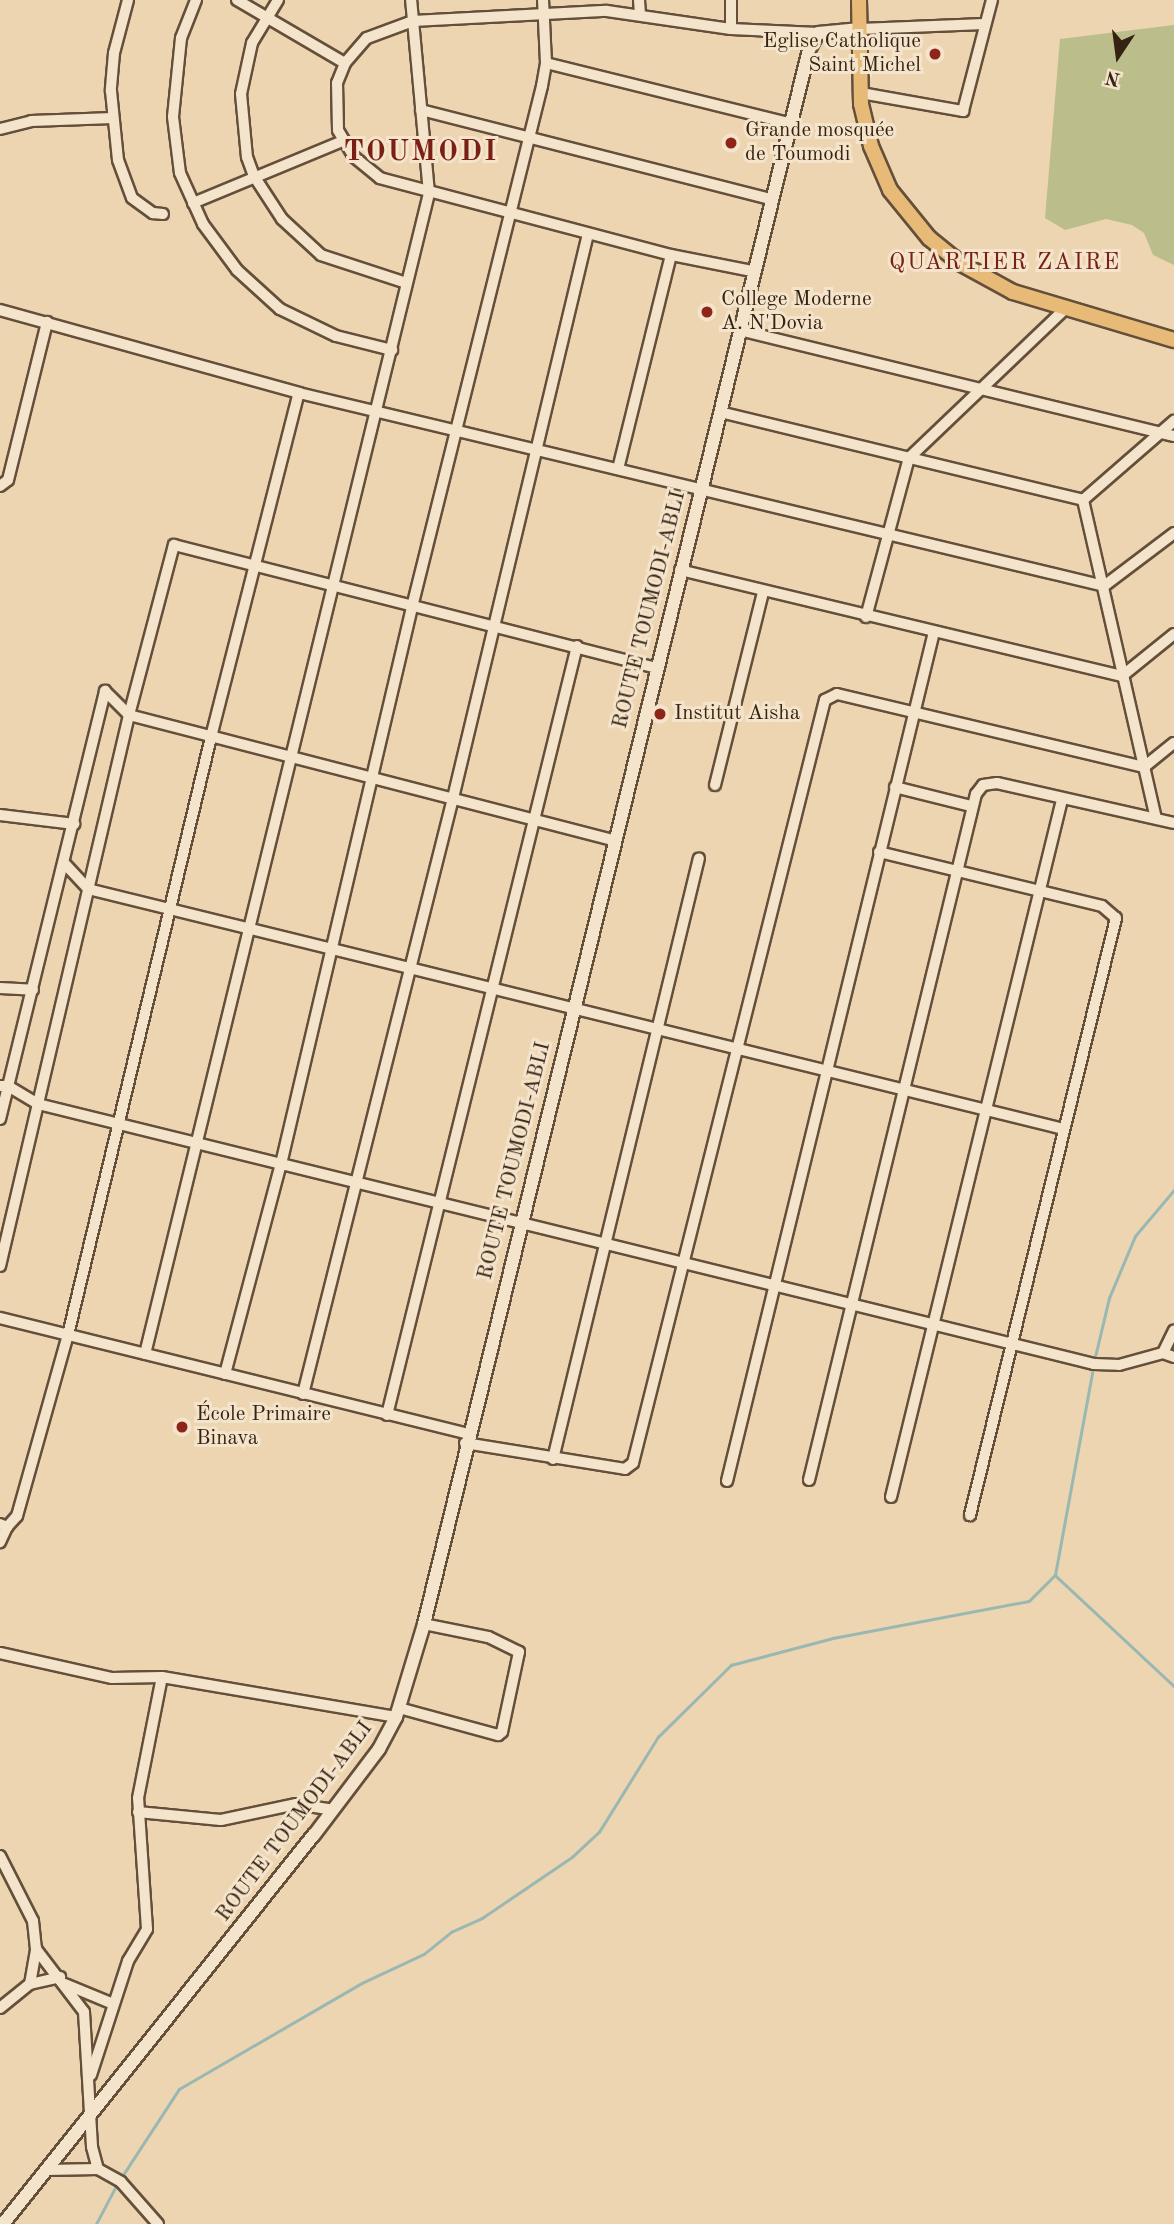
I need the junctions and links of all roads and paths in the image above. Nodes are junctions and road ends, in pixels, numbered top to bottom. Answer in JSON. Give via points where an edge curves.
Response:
{"nodes":[{"id":1,"x":128,"y":0,"type":"edge"},
{"id":2,"x":196,"y":0,"type":"edge"},
{"id":3,"x":237,"y":0,"type":"edge"},
{"id":4,"x":278,"y":0,"type":"edge"},
{"id":5,"x":411,"y":0,"type":"edge"},
{"id":6,"x":543,"y":0,"type":"edge"},
{"id":7,"x":639,"y":0,"type":"edge"},
{"id":8,"x":730,"y":0,"type":"edge"},
{"id":9,"x":859,"y":0,"type":"edge"},
{"id":10,"x":992,"y":0,"type":"edge"},
{"id":11,"x":545,"y":14,"type":"junction"},
{"id":12,"x":640,"y":14,"type":"junction"},
{"id":13,"x":265,"y":16,"type":"junction"},
{"id":14,"x":413,"y":21,"type":"junction"},
{"id":15,"x":984,"y":24,"type":"junction"},
{"id":16,"x":731,"y":29,"type":"junction"},
{"id":17,"x":860,"y":29,"type":"junction"},
{"id":18,"x":818,"y":33,"type":"junction"},
{"id":19,"x":345,"y":63,"type":"junction"},
{"id":20,"x":546,"y":63,"type":"junction"},
{"id":21,"x":861,"y":93,"type":"junction"},
{"id":22,"x":421,"y":110,"type":"junction"},
{"id":23,"x":113,"y":118,"type":"junction"},
{"id":24,"x":789,"y":123,"type":"junction"},
{"id":25,"x":0,"y":129,"type":"edge"},
{"id":26,"x":530,"y":136,"type":"junction"},
{"id":27,"x":342,"y":141,"type":"junction"},
{"id":28,"x":254,"y":176,"type":"junction"},
{"id":29,"x":429,"y":193,"type":"junction"},
{"id":30,"x":770,"y":199,"type":"junction"},
{"id":31,"x":193,"y":203,"type":"junction"},
{"id":32,"x":163,"y":214,"type":"dead end"},
{"id":33,"x":509,"y":214,"type":"junction"},
{"id":34,"x":588,"y":234,"type":"junction"},
{"id":35,"x":671,"y":255,"type":"junction"},
{"id":36,"x":752,"y":271,"type":"junction"},
{"id":37,"x":406,"y":283,"type":"junction"},
{"id":38,"x":1066,"y":308,"type":"junction"},
{"id":39,"x":0,"y":310,"type":"edge"},
{"id":40,"x":47,"y":322,"type":"junction"},
{"id":41,"x":739,"y":330,"type":"junction"},
{"id":42,"x":1174,"y":340,"type":"edge"},
{"id":43,"x":392,"y":350,"type":"junction"},
{"id":44,"x":982,"y":390,"type":"junction"},
{"id":45,"x":299,"y":393,"type":"junction"},
{"id":46,"x":377,"y":409,"type":"junction"},
{"id":47,"x":720,"y":412,"type":"junction"},
{"id":48,"x":1174,"y":421,"type":"edge"},
{"id":49,"x":456,"y":430,"type":"junction"},
{"id":50,"x":1161,"y":432,"type":"junction"},
{"id":51,"x":1174,"y":436,"type":"edge"},
{"id":52,"x":538,"y":450,"type":"junction"},
{"id":53,"x":909,"y":458,"type":"junction"},
{"id":54,"x":618,"y":469,"type":"junction"},
{"id":55,"x":0,"y":486,"type":"edge"},
{"id":56,"x":700,"y":491,"type":"junction"},
{"id":57,"x":1083,"y":500,"type":"junction"},
{"id":58,"x":1174,"y":533,"type":"edge"},
{"id":59,"x":888,"y":536,"type":"junction"},
{"id":60,"x":256,"y":566,"type":"junction"},
{"id":61,"x":681,"y":570,"type":"junction"},
{"id":62,"x":335,"y":583,"type":"junction"},
{"id":63,"x":1104,"y":586,"type":"junction"},
{"id":64,"x":763,"y":592,"type":"junction"},
{"id":65,"x":413,"y":603,"type":"junction"},
{"id":66,"x":866,"y":617,"type":"junction"},
{"id":67,"x":494,"y":625,"type":"junction"},
{"id":68,"x":934,"y":632,"type":"junction"},
{"id":69,"x":1174,"y":634,"type":"edge"},
{"id":70,"x":577,"y":646,"type":"junction"},
{"id":71,"x":655,"y":668,"type":"junction"},
{"id":72,"x":1122,"y":676,"type":"junction"},
{"id":73,"x":913,"y":712,"type":"junction"},
{"id":74,"x":129,"y":715,"type":"junction"},
{"id":75,"x":211,"y":737,"type":"junction"},
{"id":76,"x":1174,"y":743,"type":"edge"},
{"id":77,"x":294,"y":757,"type":"junction"},
{"id":78,"x":1144,"y":768,"type":"junction"},
{"id":79,"x":372,"y":778,"type":"junction"},
{"id":80,"x":715,"y":785,"type":"dead end"},
{"id":81,"x":895,"y":787,"type":"junction"},
{"id":82,"x":453,"y":799,"type":"junction"},
{"id":83,"x":1062,"y":800,"type":"junction"},
{"id":84,"x":971,"y":806,"type":"junction"},
{"id":85,"x":0,"y":815,"type":"edge"},
{"id":86,"x":1156,"y":818,"type":"junction"},
{"id":87,"x":533,"y":819,"type":"junction"},
{"id":88,"x":1174,"y":823,"type":"edge"},
{"id":89,"x":74,"y":824,"type":"junction"},
{"id":90,"x":612,"y":840,"type":"junction"},
{"id":91,"x":879,"y":852,"type":"junction"},
{"id":92,"x":699,"y":858,"type":"dead end"},
{"id":93,"x":65,"y":864,"type":"junction"},
{"id":94,"x":956,"y":870,"type":"junction"},
{"id":95,"x":1038,"y":888,"type":"junction"},
{"id":96,"x":88,"y":889,"type":"junction"},
{"id":97,"x":169,"y":910,"type":"junction"},
{"id":98,"x":251,"y":930,"type":"junction"},
{"id":99,"x":332,"y":950,"type":"junction"},
{"id":100,"x":410,"y":970,"type":"junction"},
{"id":101,"x":0,"y":988,"type":"edge"},
{"id":102,"x":33,"y":990,"type":"junction"},
{"id":103,"x":491,"y":990,"type":"junction"},
{"id":104,"x":572,"y":1011,"type":"junction"},
{"id":105,"x":657,"y":1031,"type":"junction"},
{"id":106,"x":737,"y":1050,"type":"junction"},
{"id":107,"x":826,"y":1072,"type":"junction"},
{"id":108,"x":4,"y":1086,"type":"edge"},
{"id":109,"x":901,"y":1090,"type":"junction"},
{"id":110,"x":38,"y":1104,"type":"junction"},
{"id":111,"x":984,"y":1110,"type":"junction"},
{"id":112,"x":0,"y":1119,"type":"edge"},
{"id":113,"x":118,"y":1124,"type":"junction"},
{"id":114,"x":1064,"y":1129,"type":"junction"},
{"id":115,"x":198,"y":1142,"type":"junction"},
{"id":116,"x":281,"y":1164,"type":"junction"},
{"id":117,"x":358,"y":1183,"type":"junction"},
{"id":118,"x":439,"y":1203,"type":"junction"},
{"id":119,"x":520,"y":1223,"type":"junction"},
{"id":120,"x":605,"y":1243,"type":"junction"},
{"id":121,"x":684,"y":1262,"type":"junction"},
{"id":122,"x":0,"y":1266,"type":"edge"},
{"id":123,"x":775,"y":1283,"type":"junction"},
{"id":124,"x":850,"y":1301,"type":"junction"},
{"id":125,"x":0,"y":1318,"type":"edge"},
{"id":126,"x":933,"y":1321,"type":"junction"},
{"id":127,"x":1174,"y":1330,"type":"edge"},
{"id":128,"x":68,"y":1335,"type":"junction"},
{"id":129,"x":1011,"y":1341,"type":"junction"},
{"id":130,"x":145,"y":1354,"type":"junction"},
{"id":131,"x":1171,"y":1355,"type":"edge"},
{"id":132,"x":225,"y":1374,"type":"junction"},
{"id":133,"x":303,"y":1394,"type":"junction"},
{"id":134,"x":387,"y":1415,"type":"junction"},
{"id":135,"x":466,"y":1438,"type":"junction"},
{"id":136,"x":553,"y":1459,"type":"junction"},
{"id":137,"x":809,"y":1480,"type":"dead end"},
{"id":138,"x":727,"y":1481,"type":"dead end"},
{"id":139,"x":891,"y":1497,"type":"dead end"},
{"id":140,"x":970,"y":1515,"type":"dead end"},
{"id":141,"x":4,"y":1526,"type":"edge"},
{"id":142,"x":0,"y":1541,"type":"edge"},
{"id":143,"x":424,"y":1625,"type":"junction"},
{"id":144,"x":0,"y":1644,"type":"edge"},
{"id":145,"x":3,"y":1654,"type":"edge"},
{"id":146,"x":162,"y":1677,"type":"junction"},
{"id":147,"x":397,"y":1712,"type":"junction"},
{"id":148,"x":332,"y":1810,"type":"junction"},
{"id":149,"x":138,"y":1812,"type":"junction"},
{"id":150,"x":0,"y":1856,"type":"edge"},
{"id":151,"x":36,"y":1949,"type":"junction"},
{"id":152,"x":62,"y":1980,"type":"junction"},
{"id":153,"x":30,"y":1984,"type":"junction"},
{"id":154,"x":113,"y":2004,"type":"junction"},
{"id":155,"x":0,"y":2008,"type":"edge"},
{"id":156,"x":90,"y":2078,"type":"junction"},
{"id":157,"x":90,"y":2114,"type":"junction"},
{"id":158,"x":99,"y":2169,"type":"junction"},
{"id":159,"x":46,"y":2170,"type":"junction"},
{"id":160,"x":3,"y":2224,"type":"edge"},
{"id":161,"x":159,"y":2224,"type":"edge"}],
"edges":[{"from":1,"to":23,"type":"street","via":[[114,53]]},
{"from":2,"to":31,"type":"street","via":[[181,38],[173,117],[180,173]]},
{"from":3,"to":13,"type":"street"},
{"from":4,"to":13,"type":"street"},
{"from":5,"to":14,"type":"street"},
{"from":6,"to":11,"type":"street"},
{"from":7,"to":12,"type":"street"},
{"from":8,"to":16,"type":"street"},
{"from":9,"to":17,"type":"main road"},
{"from":10,"to":15,"type":"street"},
{"from":11,"to":12,"type":"street"},
{"from":11,"to":14,"type":"street"},
{"from":11,"to":20,"type":"street"},
{"from":12,"to":16,"type":"street"},
{"from":13,"to":19,"type":"street"},
{"from":13,"to":28,"type":"street","via":[[252,43],[241,94],[247,157]]},
{"from":14,"to":19,"type":"street","via":[[367,37]]},
{"from":14,"to":22,"type":"street"},
{"from":15,"to":17,"type":"street"},
{"from":15,"to":21,"type":"street","via":[[963,111]]},
{"from":16,"to":18,"type":"street"},
{"from":17,"to":18,"type":"street"},
{"from":17,"to":21,"type":"main road"},
{"from":18,"to":24,"type":"street","name":"ROUTE TOUMODI-ABLI","via":[[811,42]]},
{"from":19,"to":27,"type":"street","via":[[335,108]]},
{"from":20,"to":24,"type":"street"},
{"from":20,"to":26,"type":"street"},
{"from":21,"to":38,"type":"main road","via":[[881,171],[929,238],[1000,286]]},
{"from":22,"to":26,"type":"street"},
{"from":22,"to":29,"type":"street"},
{"from":23,"to":25,"type":"street","via":[[31,121]]},
{"from":23,"to":32,"type":"street","via":[[128,190],[142,208]]},
{"from":24,"to":30,"type":"street","name":"ROUTE TOUMODI-ABLI"},
{"from":26,"to":30,"type":"street"},
{"from":26,"to":33,"type":"street"},
{"from":27,"to":28,"type":"street"},
{"from":27,"to":29,"type":"street","via":[[380,178]]},
{"from":28,"to":31,"type":"street"},
{"from":28,"to":37,"type":"street","via":[[282,219],[321,256]]},
{"from":29,"to":33,"type":"street"},
{"from":29,"to":37,"type":"street"},
{"from":30,"to":36,"type":"street","name":"ROUTE TOUMODI-ABLI"},
{"from":31,"to":43,"type":"street","via":[[214,243],[260,294],[280,309],[336,336]]},
{"from":33,"to":34,"type":"street"},
{"from":33,"to":49,"type":"street"},
{"from":34,"to":35,"type":"street"},
{"from":34,"to":52,"type":"street"},
{"from":35,"to":36,"type":"street"},
{"from":35,"to":54,"type":"street"},
{"from":36,"to":41,"type":"street","name":"ROUTE TOUMODI-ABLI"},
{"from":37,"to":43,"type":"street"},
{"from":38,"to":42,"type":"main road"},
{"from":38,"to":44,"type":"street"},
{"from":39,"to":40,"type":"street"},
{"from":40,"to":45,"type":"street"},
{"from":40,"to":55,"type":"street","via":[[8,480]]},
{"from":41,"to":44,"type":"street"},
{"from":41,"to":47,"type":"street","name":"ROUTE TOUMODI-ABLI"},
{"from":43,"to":46,"type":"street"},
{"from":44,"to":50,"type":"street"},
{"from":44,"to":53,"type":"street"},
{"from":45,"to":46,"type":"street"},
{"from":45,"to":60,"type":"street"},
{"from":46,"to":49,"type":"street"},
{"from":46,"to":62,"type":"street"},
{"from":47,"to":53,"type":"street"},
{"from":47,"to":56,"type":"street","name":"ROUTE TOUMODI-ABLI"},
{"from":48,"to":50,"type":"street"},
{"from":49,"to":52,"type":"street"},
{"from":49,"to":65,"type":"street"},
{"from":50,"to":51,"type":"street"},
{"from":50,"to":57,"type":"street"},
{"from":52,"to":54,"type":"street"},
{"from":52,"to":67,"type":"street"},
{"from":53,"to":57,"type":"street"},
{"from":53,"to":59,"type":"street"},
{"from":54,"to":56,"type":"street"},
{"from":56,"to":59,"type":"street"},
{"from":56,"to":61,"type":"street","name":"ROUTE TOUMODI-ABLI"},
{"from":57,"to":63,"type":"street"},
{"from":58,"to":63,"type":"street"},
{"from":59,"to":63,"type":"street"},
{"from":59,"to":66,"type":"street"},
{"from":60,"to":62,"type":"street"},
{"from":60,"to":74,"type":"street","via":[[174,545]]},
{"from":60,"to":75,"type":"street"},
{"from":61,"to":64,"type":"street"},
{"from":61,"to":71,"type":"street","name":"ROUTE TOUMODI-ABLI"},
{"from":62,"to":65,"type":"street"},
{"from":62,"to":77,"type":"street"},
{"from":63,"to":72,"type":"street"},
{"from":64,"to":66,"type":"street"},
{"from":64,"to":80,"type":"street"},
{"from":65,"to":67,"type":"street"},
{"from":65,"to":79,"type":"street"},
{"from":66,"to":68,"type":"street"},
{"from":67,"to":70,"type":"street"},
{"from":67,"to":82,"type":"street"},
{"from":68,"to":72,"type":"street"},
{"from":68,"to":73,"type":"street"},
{"from":69,"to":72,"type":"street"},
{"from":70,"to":71,"type":"street"},
{"from":70,"to":87,"type":"street"},
{"from":71,"to":90,"type":"street","name":"ROUTE TOUMODI-ABLI"},
{"from":72,"to":78,"type":"street"},
{"from":73,"to":78,"type":"street"},
{"from":73,"to":81,"type":"street"},
{"from":73,"to":106,"type":"street","via":[[837,694],[822,704]]},
{"from":74,"to":75,"type":"street"},
{"from":74,"to":89,"type":"street","via":[[105,691]]},
{"from":74,"to":96,"type":"street"},
{"from":75,"to":77,"type":"street"},
{"from":75,"to":97,"type":"street"},
{"from":76,"to":78,"type":"street"},
{"from":77,"to":79,"type":"street"},
{"from":77,"to":98,"type":"street"},
{"from":78,"to":86,"type":"street"},
{"from":79,"to":82,"type":"street"},
{"from":79,"to":99,"type":"street"},
{"from":81,"to":84,"type":"street"},
{"from":81,"to":91,"type":"street"},
{"from":82,"to":87,"type":"street"},
{"from":82,"to":100,"type":"street"},
{"from":83,"to":84,"type":"street","via":[[989,783],[978,789]]},
{"from":83,"to":86,"type":"street"},
{"from":83,"to":95,"type":"street"},
{"from":84,"to":94,"type":"street"},
{"from":85,"to":89,"type":"street"},
{"from":86,"to":88,"type":"street"},
{"from":87,"to":90,"type":"street"},
{"from":87,"to":103,"type":"street"},
{"from":89,"to":93,"type":"street"},
{"from":90,"to":104,"type":"street","name":"ROUTE TOUMODI-ABLI"},
{"from":91,"to":94,"type":"street"},
{"from":91,"to":107,"type":"street"},
{"from":92,"to":105,"type":"street"},
{"from":93,"to":96,"type":"street"},
{"from":93,"to":102,"type":"street"},
{"from":94,"to":95,"type":"street"},
{"from":94,"to":109,"type":"street"},
{"from":95,"to":111,"type":"street"},
{"from":95,"to":114,"type":"street","via":[[1107,907],[1116,918]]},
{"from":96,"to":97,"type":"street"},
{"from":96,"to":110,"type":"street"},
{"from":97,"to":98,"type":"street"},
{"from":97,"to":113,"type":"street"},
{"from":98,"to":99,"type":"street"},
{"from":98,"to":115,"type":"street"},
{"from":99,"to":100,"type":"street"},
{"from":99,"to":116,"type":"street"},
{"from":100,"to":103,"type":"street"},
{"from":100,"to":117,"type":"street"},
{"from":101,"to":102,"type":"street"},
{"from":102,"to":108,"type":"street"},
{"from":103,"to":104,"type":"street"},
{"from":103,"to":118,"type":"street"},
{"from":104,"to":105,"type":"street"},
{"from":104,"to":119,"type":"street","name":"ROUTE TOUMODI-ABLI"},
{"from":105,"to":106,"type":"street"},
{"from":105,"to":120,"type":"street"},
{"from":106,"to":107,"type":"street"},
{"from":106,"to":121,"type":"street"},
{"from":107,"to":109,"type":"street"},
{"from":107,"to":123,"type":"street"},
{"from":108,"to":110,"type":"street"},
{"from":108,"to":112,"type":"street"},
{"from":109,"to":111,"type":"street"},
{"from":109,"to":124,"type":"street"},
{"from":110,"to":113,"type":"street"},
{"from":110,"to":122,"type":"street"},
{"from":111,"to":114,"type":"street"},
{"from":111,"to":126,"type":"street"},
{"from":113,"to":115,"type":"street"},
{"from":113,"to":128,"type":"street"},
{"from":114,"to":129,"type":"street"},
{"from":115,"to":116,"type":"street"},
{"from":115,"to":130,"type":"street"},
{"from":116,"to":117,"type":"street"},
{"from":116,"to":132,"type":"street"},
{"from":117,"to":118,"type":"street"},
{"from":117,"to":133,"type":"street"},
{"from":118,"to":119,"type":"street"},
{"from":118,"to":134,"type":"street"},
{"from":119,"to":120,"type":"street"},
{"from":119,"to":135,"type":"street","name":"ROUTE TOUMODI-ABLI"},
{"from":120,"to":121,"type":"street"},
{"from":120,"to":136,"type":"street"},
{"from":121,"to":123,"type":"street"},
{"from":121,"to":136,"type":"street","via":[[633,1464],[625,1469]]},
{"from":123,"to":124,"type":"street"},
{"from":123,"to":138,"type":"street"},
{"from":124,"to":126,"type":"street"},
{"from":124,"to":137,"type":"street"},
{"from":125,"to":128,"type":"street"},
{"from":126,"to":129,"type":"street"},
{"from":126,"to":139,"type":"street"},
{"from":127,"to":131,"type":"street"},
{"from":128,"to":130,"type":"street"},
{"from":128,"to":141,"type":"street","via":[[17,1516]]},
{"from":129,"to":131,"type":"street","via":[[1107,1366]]},
{"from":129,"to":140,"type":"street"},
{"from":130,"to":132,"type":"street"},
{"from":132,"to":133,"type":"street"},
{"from":133,"to":134,"type":"street"},
{"from":134,"to":135,"type":"street"},
{"from":135,"to":136,"type":"street"},
{"from":135,"to":143,"type":"street","name":"ROUTE TOUMODI-ABLI"},
{"from":141,"to":142,"type":"street"},
{"from":143,"to":147,"type":"street","name":"ROUTE TOUMODI-ABLI"},
{"from":143,"to":147,"type":"street","via":[[488,1637],[519,1652],[502,1732],[498,1735]]},
{"from":144,"to":145,"type":"street"},
{"from":145,"to":146,"type":"street","via":[[112,1678]]},
{"from":146,"to":147,"type":"street"},
{"from":146,"to":149,"type":"street","via":[[139,1784]]},
{"from":147,"to":148,"type":"street","name":"ROUTE TOUMODI-ABLI","via":[[379,1749]]},
{"from":148,"to":149,"type":"street","via":[[296,1804],[221,1820]]},
{"from":148,"to":157,"type":"street","name":"ROUTE TOUMODI-ABLI"},
{"from":149,"to":154,"type":"street","via":[[146,1868],[147,1929],[128,1961]]},
{"from":150,"to":151,"type":"street","via":[[33,1921]]},
{"from":151,"to":152,"type":"street"},
{"from":151,"to":153,"type":"street"},
{"from":152,"to":153,"type":"street"},
{"from":152,"to":154,"type":"street"},
{"from":152,"to":156,"type":"street","via":[[84,2012]]},
{"from":153,"to":155,"type":"street"},
{"from":154,"to":156,"type":"street"},
{"from":156,"to":157,"type":"street"},
{"from":157,"to":158,"type":"street"},
{"from":157,"to":159,"type":"street","name":"ROUTE TOUMODI-ABLI"},
{"from":158,"to":159,"type":"street"},
{"from":158,"to":161,"type":"street","via":[[121,2182]]},
{"from":159,"to":160,"type":"street","name":"ROUTE TOUMODI-ABLI"}]}
